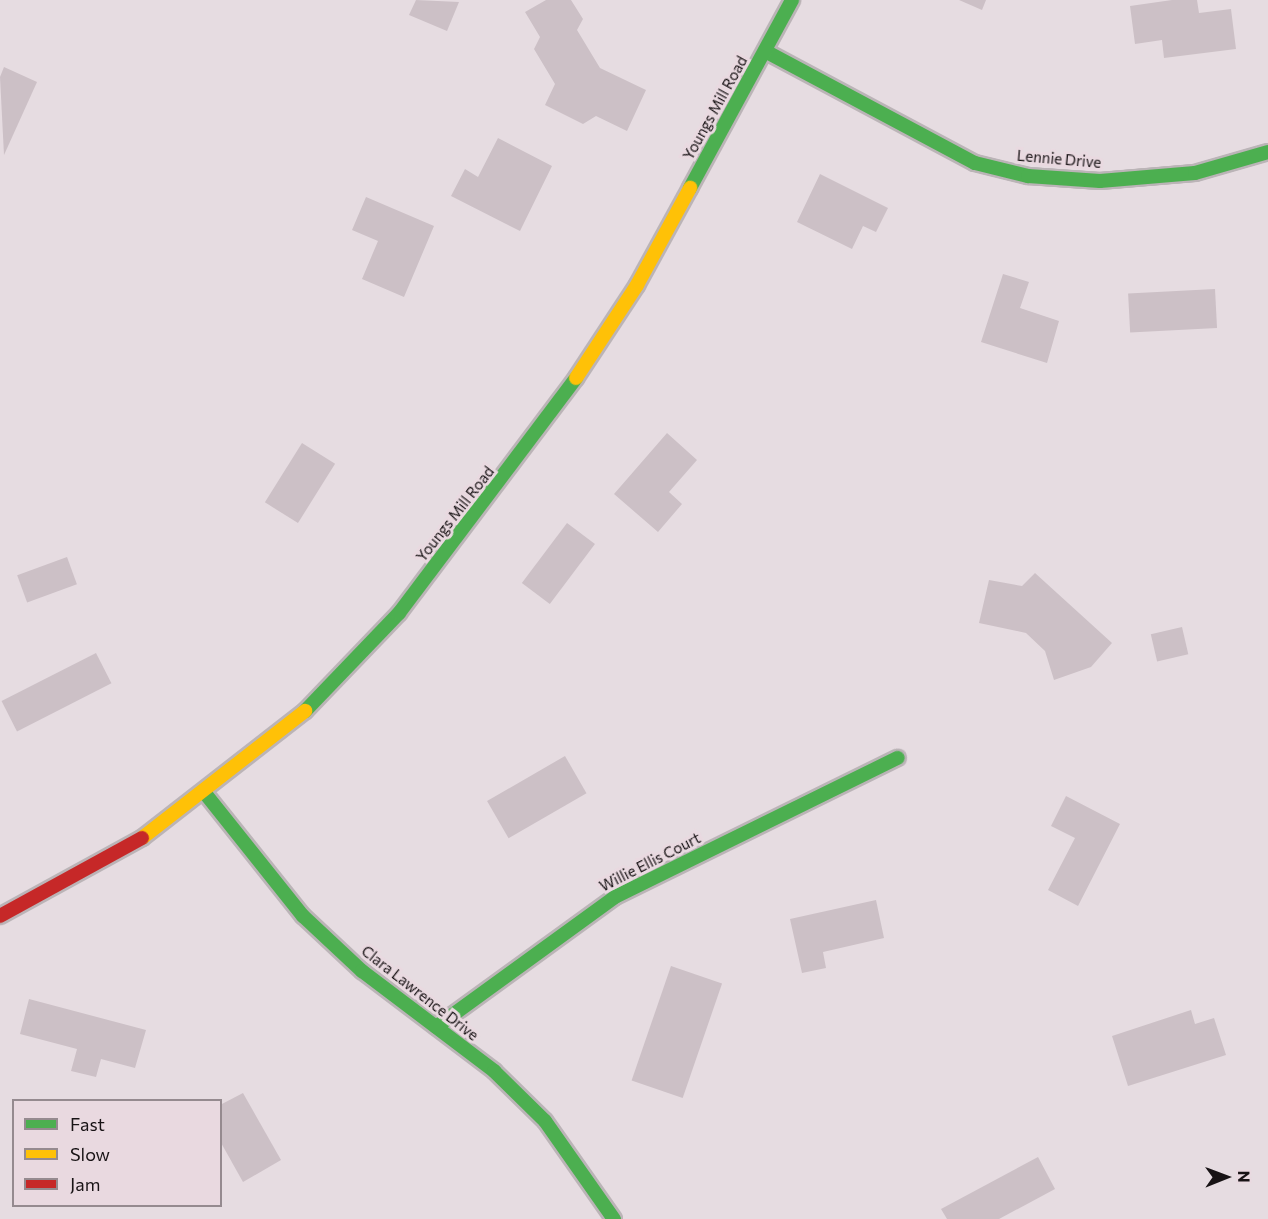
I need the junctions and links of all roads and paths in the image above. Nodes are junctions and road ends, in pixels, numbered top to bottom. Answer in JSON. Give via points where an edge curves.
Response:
{"nodes":[{"id":1,"x":792,"y":0,"type":"edge"},
{"id":2,"x":765,"y":51,"type":"junction"},
{"id":3,"x":1268,"y":152,"type":"edge"},
{"id":4,"x":898,"y":758,"type":"dead end"},
{"id":5,"x":204,"y":792,"type":"junction"},
{"id":6,"x":0,"y":916,"type":"edge"},
{"id":7,"x":436,"y":1027,"type":"junction"},
{"id":8,"x":614,"y":1219,"type":"edge"}],
"edges":[{"from":1,"to":2,"type":"street","name":"Youngs Mill Road"},
{"from":2,"to":3,"type":"street","name":"Lennie Drive","via":[[975,163],[1028,176],[1100,181],[1195,173]]},
{"from":2,"to":5,"type":"street","name":"Youngs Mill Road","via":[[637,285],[488,501],[399,613],[318,700]]},
{"from":4,"to":7,"type":"street","name":"Willie Ellis Court","via":[[615,897]]},
{"from":5,"to":6,"type":"street","name":"Youngs Mill Road","via":[[123,852]]},
{"from":5,"to":7,"type":"street","name":"Clara Lawrence Drive","via":[[303,916],[362,971]]},
{"from":7,"to":8,"type":"street","name":"Clara Lawrence Drive","via":[[494,1071],[545,1121]]}]}
